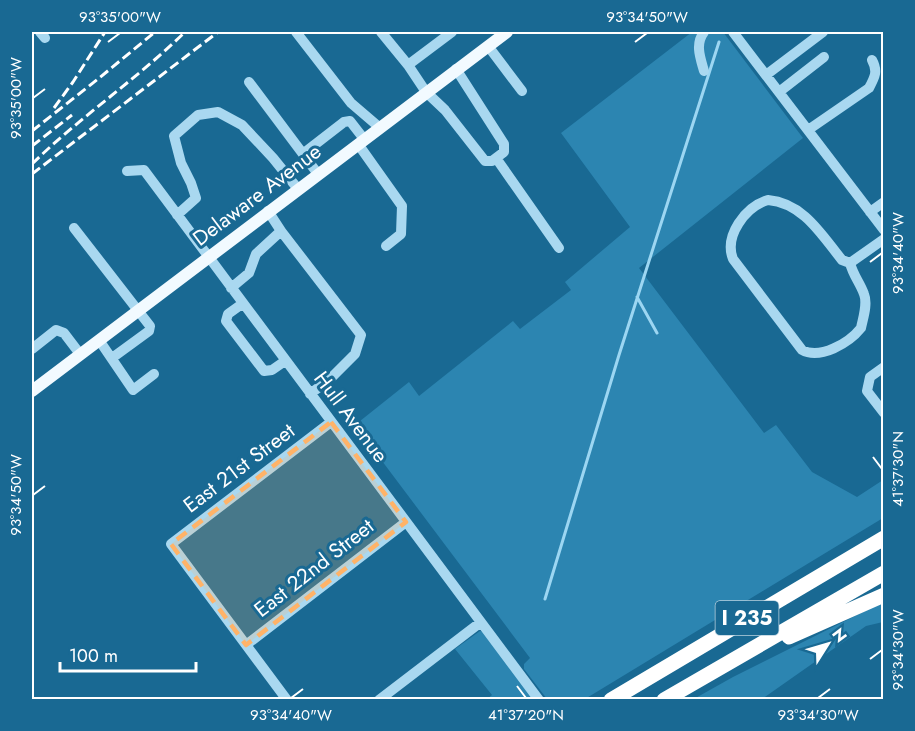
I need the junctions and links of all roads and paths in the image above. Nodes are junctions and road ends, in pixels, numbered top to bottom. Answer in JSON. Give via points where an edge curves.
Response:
{"nodes":[{"id":1,"x":296,"y":32,"type":"edge"},
{"id":2,"x":381,"y":32,"type":"edge"},
{"id":3,"x":452,"y":32,"type":"edge"},
{"id":4,"x":704,"y":32,"type":"edge"},
{"id":5,"x":733,"y":32,"type":"edge"},
{"id":6,"x":823,"y":32,"type":"edge"},
{"id":7,"x":501,"y":33,"type":"edge"},
{"id":8,"x":488,"y":46,"type":"junction"},
{"id":9,"x":824,"y":57,"type":"dead end"},
{"id":10,"x":872,"y":60,"type":"dead end"},
{"id":11,"x":408,"y":65,"type":"junction"},
{"id":12,"x":456,"y":69,"type":"junction"},
{"id":13,"x":704,"y":71,"type":"dead end"},
{"id":14,"x":766,"y":75,"type":"junction"},
{"id":15,"x":249,"y":82,"type":"dead end"},
{"id":16,"x":522,"y":90,"type":"dead end"},
{"id":17,"x":426,"y":92,"type":"junction"},
{"id":18,"x":779,"y":92,"type":"junction"},
{"id":19,"x":380,"y":127,"type":"junction"},
{"id":20,"x":808,"y":130,"type":"junction"},
{"id":21,"x":361,"y":141,"type":"junction"},
{"id":22,"x":304,"y":153,"type":"junction"},
{"id":23,"x":496,"y":158,"type":"junction"},
{"id":24,"x":127,"y":171,"type":"dead end"},
{"id":25,"x":318,"y":174,"type":"junction"},
{"id":26,"x":298,"y":189,"type":"junction"},
{"id":27,"x":884,"y":202,"type":"edge"},
{"id":28,"x":268,"y":212,"type":"junction"},
{"id":29,"x":870,"y":212,"type":"junction"},
{"id":30,"x":177,"y":215,"type":"junction"},
{"id":31,"x":74,"y":228,"type":"dead end"},
{"id":32,"x":884,"y":230,"type":"edge"},
{"id":33,"x":281,"y":231,"type":"junction"},
{"id":34,"x":884,"y":239,"type":"edge"},
{"id":35,"x":386,"y":246,"type":"dead end"},
{"id":36,"x":559,"y":248,"type":"dead end"},
{"id":37,"x":208,"y":257,"type":"junction"},
{"id":38,"x":850,"y":263,"type":"junction"},
{"id":39,"x":231,"y":288,"type":"junction"},
{"id":40,"x":242,"y":304,"type":"junction"},
{"id":41,"x":138,"y":310,"type":"junction"},
{"id":42,"x":99,"y":340,"type":"junction"},
{"id":43,"x":32,"y":349,"type":"edge"},
{"id":44,"x":80,"y":354,"type":"junction"},
{"id":45,"x":112,"y":358,"type":"junction"},
{"id":46,"x":285,"y":361,"type":"junction"},
{"id":47,"x":884,"y":367,"type":"edge"},
{"id":48,"x":154,"y":374,"type":"dead end"},
{"id":49,"x":32,"y":390,"type":"edge"},
{"id":50,"x":310,"y":394,"type":"junction"},
{"id":51,"x":884,"y":413,"type":"edge"},
{"id":52,"x":331,"y":422,"type":"junction"},
{"id":53,"x":406,"y":522,"type":"junction"},
{"id":54,"x":883,"y":538,"type":"edge"},
{"id":55,"x":884,"y":573,"type":"edge"},
{"id":56,"x":884,"y":595,"type":"edge"},
{"id":57,"x":481,"y":622,"type":"junction"},
{"id":58,"x":246,"y":645,"type":"junction"},
{"id":59,"x":710,"y":673,"type":"junction"},
{"id":60,"x":287,"y":699,"type":"edge"},
{"id":61,"x":380,"y":699,"type":"edge"},
{"id":62,"x":539,"y":699,"type":"edge"},
{"id":63,"x":611,"y":699,"type":"edge"},
{"id":64,"x":664,"y":699,"type":"edge"}],
"edges":[{"from":1,"to":19,"type":"street","via":[[351,103]]},
{"from":2,"to":11,"type":"street"},
{"from":3,"to":11,"type":"street"},
{"from":4,"to":13,"type":"street","via":[[698,48]]},
{"from":5,"to":14,"type":"street"},
{"from":6,"to":14,"type":"street"},
{"from":7,"to":8,"type":"main road","name":"Delaware Avenue"},
{"from":8,"to":12,"type":"main road","name":"Delaware Avenue"},
{"from":8,"to":16,"type":"street"},
{"from":9,"to":18,"type":"street"},
{"from":10,"to":20,"type":"street","via":[[877,69],[869,88]]},
{"from":11,"to":17,"type":"street"},
{"from":12,"to":17,"type":"main road","name":"Delaware Avenue"},
{"from":12,"to":23,"type":"street","via":[[504,144],[504,152]]},
{"from":14,"to":18,"type":"street"},
{"from":15,"to":22,"type":"street"},
{"from":17,"to":19,"type":"main road","name":"Delaware Avenue"},
{"from":17,"to":23,"type":"street","via":[[485,161]]},
{"from":18,"to":20,"type":"street"},
{"from":19,"to":21,"type":"main road","name":"Delaware Avenue"},
{"from":20,"to":29,"type":"street"},
{"from":21,"to":22,"type":"street","via":[[350,121],[344,122]]},
{"from":21,"to":25,"type":"main road","name":"Delaware Avenue"},
{"from":21,"to":35,"type":"street","via":[[402,206],[401,234]]},
{"from":22,"to":25,"type":"street"},
{"from":23,"to":36,"type":"street"},
{"from":24,"to":30,"type":"street","name":"Hull Avenue","via":[[144,170]]},
{"from":25,"to":26,"type":"main road","name":"Delaware Avenue"},
{"from":26,"to":28,"type":"main road","name":"Delaware Avenue"},
{"from":26,"to":30,"type":"street","via":[[242,125],[218,112],[198,115],[174,136],[196,198]]},
{"from":27,"to":29,"type":"street"},
{"from":28,"to":33,"type":"street"},
{"from":28,"to":37,"type":"main road","name":"Delaware Avenue"},
{"from":29,"to":32,"type":"street"},
{"from":30,"to":37,"type":"street","name":"Hull Avenue"},
{"from":31,"to":41,"type":"street"},
{"from":33,"to":39,"type":"street","via":[[256,254],[249,273]]},
{"from":33,"to":50,"type":"street","via":[[362,335],[355,354]]},
{"from":34,"to":38,"type":"street"},
{"from":37,"to":39,"type":"street","name":"Hull Avenue"},
{"from":37,"to":41,"type":"main road","name":"Delaware Avenue"},
{"from":38,"to":38,"type":"street","via":[[865,295],[861,328],[830,351],[806,352],[733,259],[730,240],[740,221],[762,202],[776,201],[806,216],[842,260]]},
{"from":39,"to":40,"type":"street","name":"Hull Avenue"},
{"from":40,"to":46,"type":"street","name":"Hull Avenue"},
{"from":40,"to":46,"type":"street","via":[[228,314],[226,321],[264,371]]},
{"from":41,"to":42,"type":"main road","name":"Delaware Avenue"},
{"from":41,"to":45,"type":"street","via":[[150,326],[149,331]]},
{"from":42,"to":44,"type":"main road","name":"Delaware Avenue"},
{"from":42,"to":45,"type":"street"},
{"from":43,"to":44,"type":"street","via":[[56,330],[64,333]]},
{"from":44,"to":49,"type":"main road","name":"Delaware Avenue"},
{"from":45,"to":48,"type":"street","via":[[133,390]]},
{"from":46,"to":50,"type":"street","name":"Hull Avenue"},
{"from":47,"to":51,"type":"street","via":[[870,377],[867,391]]},
{"from":50,"to":52,"type":"street","name":"Hull Avenue"},
{"from":52,"to":53,"type":"street","name":"Hull Avenue"},
{"from":52,"to":58,"type":"street","name":"East 21st Street","via":[[171,544]]},
{"from":53,"to":57,"type":"street","name":"Hull Avenue"},
{"from":53,"to":58,"type":"street","name":"East 22nd Street"},
{"from":54,"to":63,"type":"highway","number":"I 235"},
{"from":55,"to":59,"type":"highway","number":"I 235"},
{"from":56,"to":59,"type":"highway"},
{"from":57,"to":61,"type":"street"},
{"from":57,"to":62,"type":"street","name":"Hull Avenue"},
{"from":58,"to":60,"type":"street"},
{"from":59,"to":64,"type":"highway","number":"I 235"}]}
